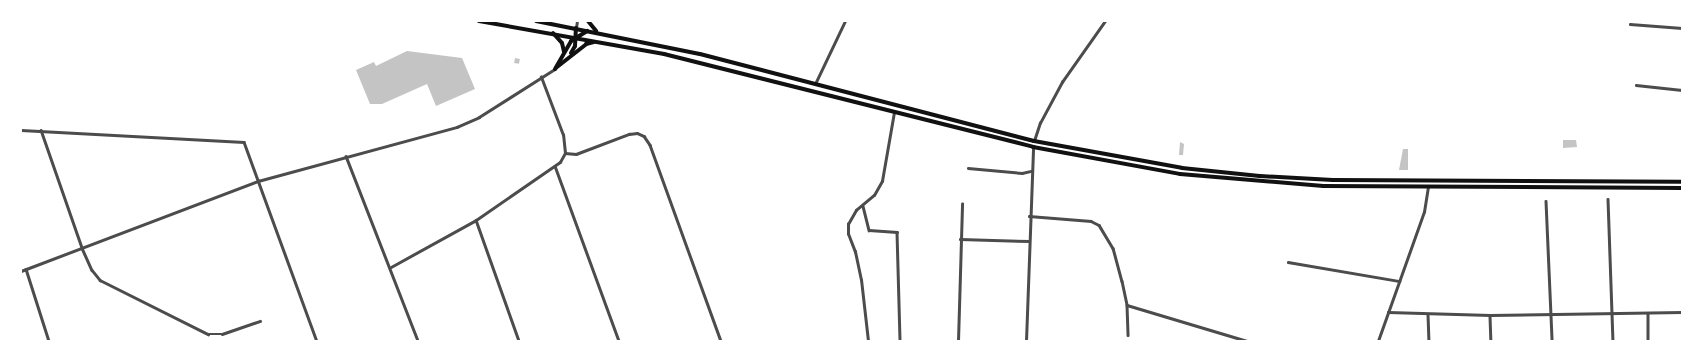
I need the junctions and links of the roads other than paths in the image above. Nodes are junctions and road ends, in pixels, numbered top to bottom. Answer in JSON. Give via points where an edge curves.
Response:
{"nodes":[{"id":1,"x":479,"y":21,"type":"edge"},
{"id":2,"x":536,"y":21,"type":"edge"},
{"id":3,"x":563,"y":21,"type":"edge"},
{"id":4,"x":577,"y":21,"type":"edge"},
{"id":5,"x":588,"y":21,"type":"edge"},
{"id":6,"x":844,"y":21,"type":"edge"},
{"id":7,"x":1105,"y":21,"type":"edge"},
{"id":8,"x":554,"y":24,"type":"junction"},
{"id":9,"x":1630,"y":24,"type":"dead end"},
{"id":10,"x":571,"y":27,"type":"junction"},
{"id":11,"x":576,"y":28,"type":"junction"},
{"id":12,"x":1682,"y":28,"type":"edge"},
{"id":13,"x":589,"y":30,"type":"junction"},
{"id":14,"x":597,"y":32,"type":"junction"},
{"id":15,"x":553,"y":33,"type":"junction"},
{"id":16,"x":576,"y":37,"type":"junction"},
{"id":17,"x":598,"y":41,"type":"junction"},
{"id":18,"x":566,"y":56,"type":"junction"},
{"id":19,"x":555,"y":68,"type":"joint"},
{"id":20,"x":541,"y":77,"type":"junction"},
{"id":21,"x":815,"y":85,"type":"junction"},
{"id":22,"x":1636,"y":85,"type":"dead end"},
{"id":23,"x":1682,"y":90,"type":"edge"},
{"id":24,"x":894,"y":111,"type":"junction"},
{"id":25,"x":21,"y":130,"type":"edge"},
{"id":26,"x":41,"y":130,"type":"junction"},
{"id":27,"x":1034,"y":141,"type":"junction"},
{"id":28,"x":1033,"y":147,"type":"junction"},
{"id":29,"x":565,"y":153,"type":"junction"},
{"id":30,"x":346,"y":156,"type":"junction"},
{"id":31,"x":555,"y":166,"type":"junction"},
{"id":32,"x":968,"y":168,"type":"dead end"},
{"id":33,"x":1031,"y":171,"type":"junction"},
{"id":34,"x":258,"y":181,"type":"junction"},
{"id":35,"x":1682,"y":182,"type":"edge"},
{"id":36,"x":1428,"y":187,"type":"junction"},
{"id":37,"x":1682,"y":188,"type":"edge"},
{"id":38,"x":1608,"y":199,"type":"dead end"},
{"id":39,"x":1546,"y":201,"type":"dead end"},
{"id":40,"x":962,"y":204,"type":"dead end"},
{"id":41,"x":862,"y":206,"type":"junction"},
{"id":42,"x":1029,"y":216,"type":"junction"},
{"id":43,"x":476,"y":220,"type":"junction"},
{"id":44,"x":960,"y":238,"type":"junction"},
{"id":45,"x":1029,"y":241,"type":"junction"},
{"id":46,"x":82,"y":248,"type":"junction"},
{"id":47,"x":1288,"y":262,"type":"dead end"},
{"id":48,"x":390,"y":267,"type":"junction"},
{"id":49,"x":26,"y":269,"type":"junction"},
{"id":50,"x":21,"y":271,"type":"edge"},
{"id":51,"x":1399,"y":281,"type":"junction"},
{"id":52,"x":1127,"y":304,"type":"junction"},
{"id":53,"x":1388,"y":312,"type":"junction"},
{"id":54,"x":1682,"y":312,"type":"edge"},
{"id":55,"x":1648,"y":313,"type":"junction"},
{"id":56,"x":1428,"y":314,"type":"junction"},
{"id":57,"x":1612,"y":314,"type":"junction"},
{"id":58,"x":1490,"y":315,"type":"junction"},
{"id":59,"x":1551,"y":315,"type":"junction"},
{"id":60,"x":260,"y":321,"type":"dead end"},
{"id":61,"x":1128,"y":335,"type":"dead end"},
{"id":62,"x":49,"y":341,"type":"edge"},
{"id":63,"x":317,"y":341,"type":"edge"},
{"id":64,"x":418,"y":341,"type":"edge"},
{"id":65,"x":519,"y":341,"type":"edge"},
{"id":66,"x":619,"y":341,"type":"edge"},
{"id":67,"x":721,"y":341,"type":"edge"},
{"id":68,"x":868,"y":341,"type":"edge"},
{"id":69,"x":900,"y":341,"type":"edge"},
{"id":70,"x":958,"y":341,"type":"edge"},
{"id":71,"x":1026,"y":341,"type":"edge"},
{"id":72,"x":1247,"y":341,"type":"edge"},
{"id":73,"x":1378,"y":341,"type":"edge"},
{"id":74,"x":1429,"y":341,"type":"edge"},
{"id":75,"x":1491,"y":341,"type":"edge"},
{"id":76,"x":1552,"y":341,"type":"edge"},
{"id":77,"x":1613,"y":341,"type":"edge"},
{"id":78,"x":1648,"y":341,"type":"edge"}],
"edges":[{"from":1,"to":15,"type":"highway"},
{"from":2,"to":8,"type":"highway"},
{"from":3,"to":8,"type":"highway"},
{"from":4,"to":11,"type":"street"},
{"from":5,"to":14,"type":"highway"},
{"from":6,"to":21,"type":"street"},
{"from":7,"to":27,"type":"street","via":[[1062,82],[1040,123]]},
{"from":8,"to":10,"type":"highway"},
{"from":9,"to":12,"type":"street"},
{"from":10,"to":11,"type":"highway"},
{"from":10,"to":16,"type":"highway"},
{"from":11,"to":13,"type":"highway"},
{"from":11,"to":16,"type":"highway"},
{"from":13,"to":14,"type":"highway"},
{"from":13,"to":16,"type":"highway"},
{"from":14,"to":21,"type":"highway","via":[[700,54]]},
{"from":15,"to":16,"type":"highway"},
{"from":15,"to":18,"type":"highway","via":[[562,42]]},
{"from":16,"to":17,"type":"highway"},
{"from":16,"to":18,"type":"highway"},
{"from":17,"to":18,"type":"highway","via":[[586,44]]},
{"from":17,"to":24,"type":"highway","via":[[711,65]]},
{"from":18,"to":19,"type":"highway"},
{"from":19,"to":20,"type":"street"},
{"from":20,"to":29,"type":"street","via":[[558,116]]},
{"from":20,"to":30,"type":"street","via":[[467,123]]},
{"from":21,"to":27,"type":"highway"},
{"from":22,"to":23,"type":"street"},
{"from":24,"to":28,"type":"highway"},
{"from":24,"to":41,"type":"street","via":[[882,181],[874,195]]},
{"from":25,"to":26,"type":"street"},
{"from":26,"to":34,"type":"street","via":[[241,140],[246,145]]},
{"from":26,"to":46,"type":"street"},
{"from":27,"to":35,"type":"highway","via":[[1149,164],[1266,177],[1349,180]]},
{"from":28,"to":33,"type":"street"},
{"from":28,"to":36,"type":"highway","via":[[1208,178],[1323,186]]},
{"from":29,"to":31,"type":"street"},
{"from":29,"to":67,"type":"street","via":[[576,154],[629,134],[637,133],[644,136],[650,145]]},
{"from":30,"to":34,"type":"street"},
{"from":30,"to":48,"type":"street"},
{"from":31,"to":43,"type":"street"},
{"from":31,"to":66,"type":"street"},
{"from":32,"to":33,"type":"street","via":[[1022,173]]},
{"from":33,"to":42,"type":"street"},
{"from":34,"to":46,"type":"street"},
{"from":34,"to":63,"type":"street"},
{"from":36,"to":37,"type":"highway"},
{"from":36,"to":51,"type":"street","via":[[1424,212]]},
{"from":38,"to":57,"type":"street"},
{"from":39,"to":59,"type":"street"},
{"from":40,"to":44,"type":"street"},
{"from":41,"to":68,"type":"street","via":[[851,217],[847,229],[861,280]]},
{"from":41,"to":69,"type":"street","via":[[869,230],[897,232]]},
{"from":42,"to":45,"type":"street"},
{"from":42,"to":52,"type":"street","via":[[1091,221],[1099,224],[1113,248]]},
{"from":43,"to":48,"type":"street"},
{"from":43,"to":65,"type":"street"},
{"from":44,"to":45,"type":"street"},
{"from":44,"to":70,"type":"street"},
{"from":45,"to":71,"type":"street"},
{"from":46,"to":49,"type":"street"},
{"from":46,"to":60,"type":"street","via":[[92,270],[100,280],[196,330],[217,335]]},
{"from":47,"to":51,"type":"street"},
{"from":48,"to":64,"type":"street"},
{"from":49,"to":50,"type":"street"},
{"from":49,"to":62,"type":"street"},
{"from":51,"to":53,"type":"street"},
{"from":52,"to":61,"type":"street"},
{"from":52,"to":72,"type":"street"},
{"from":53,"to":56,"type":"street"},
{"from":53,"to":73,"type":"street"},
{"from":54,"to":55,"type":"street"},
{"from":55,"to":57,"type":"street"},
{"from":55,"to":78,"type":"street"},
{"from":56,"to":58,"type":"street"},
{"from":56,"to":74,"type":"street"},
{"from":57,"to":59,"type":"street"},
{"from":57,"to":77,"type":"street"},
{"from":58,"to":59,"type":"street"},
{"from":58,"to":75,"type":"street"},
{"from":59,"to":76,"type":"street"}]}
